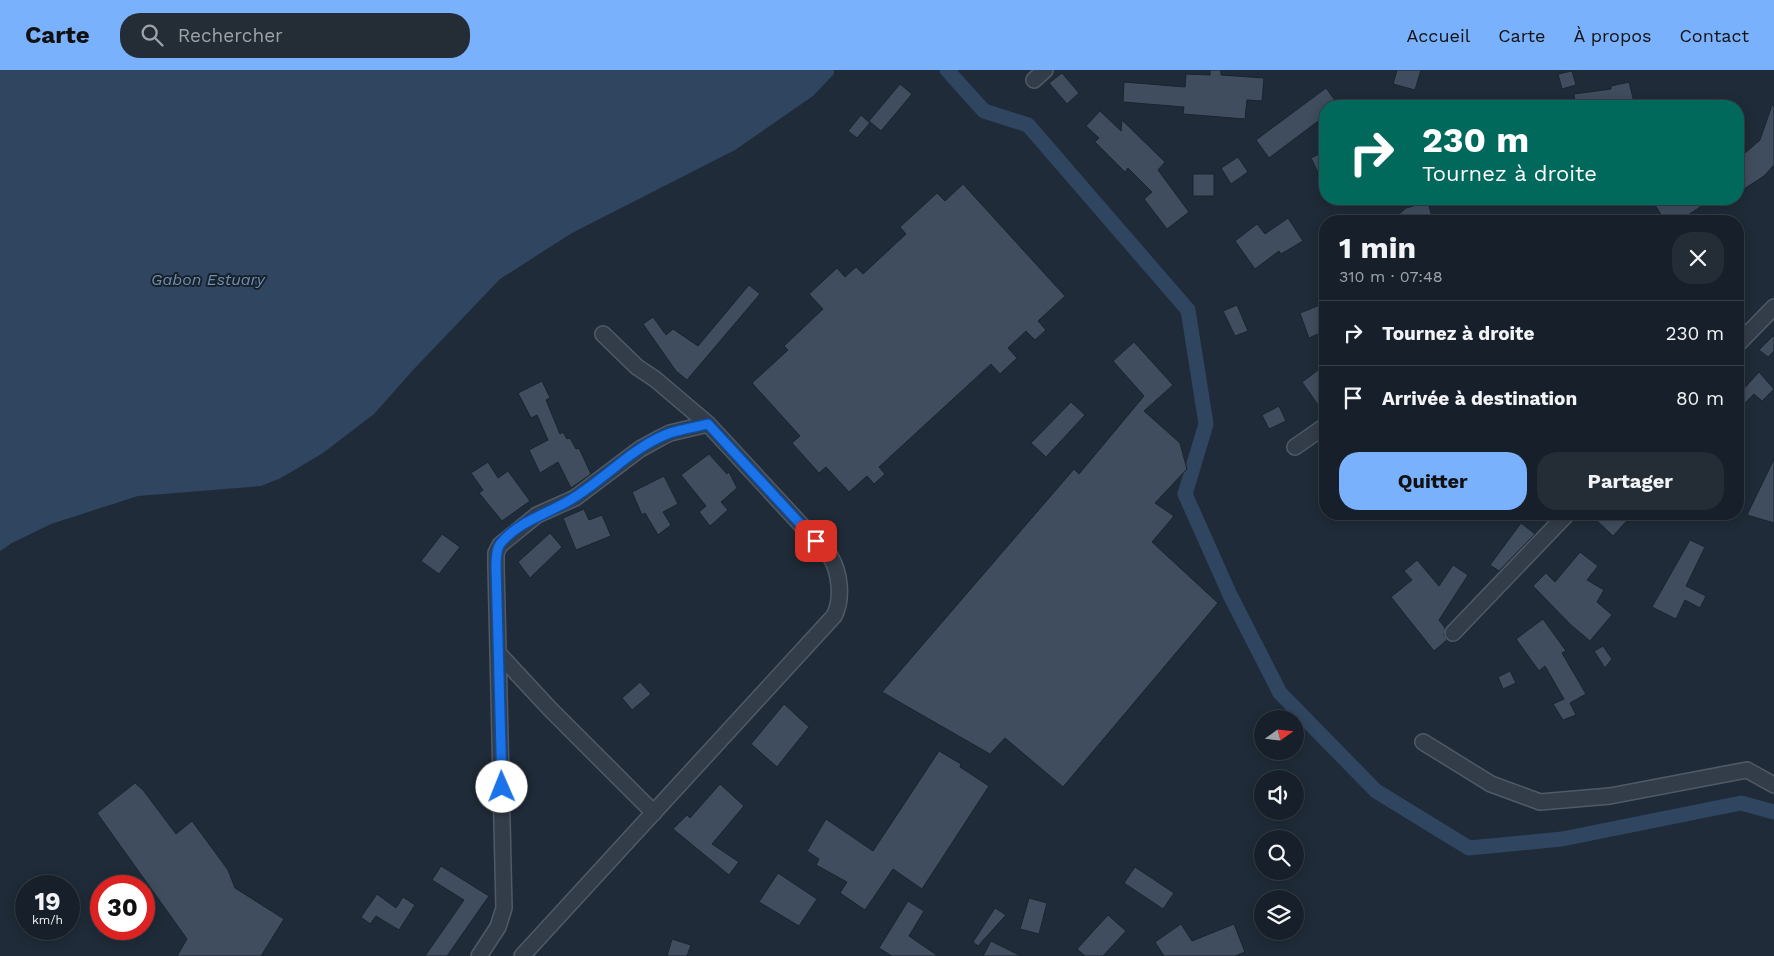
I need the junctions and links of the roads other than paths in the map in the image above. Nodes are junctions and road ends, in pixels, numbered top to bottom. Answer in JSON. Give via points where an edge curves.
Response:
{"nodes":[{"id":1,"x":1774,"y":307,"type":"edge"},
{"id":2,"x":603,"y":334,"type":"dead end"},
{"id":3,"x":1744,"y":338,"type":"edge"},
{"id":4,"x":708,"y":424,"type":"junction"},
{"id":5,"x":1319,"y":430,"type":"edge"},
{"id":6,"x":1295,"y":447,"type":"dead end"},
{"id":7,"x":1561,"y":520,"type":"edge"},
{"id":8,"x":1453,"y":633,"type":"dead end"},
{"id":9,"x":498,"y":654,"type":"junction"},
{"id":10,"x":1423,"y":742,"type":"dead end"},
{"id":11,"x":1774,"y":785,"type":"edge"},
{"id":12,"x":654,"y":813,"type":"junction"},
{"id":13,"x":479,"y":956,"type":"edge"},
{"id":14,"x":522,"y":956,"type":"edge"}],
"edges":[{"from":1,"to":3,"type":"street"},
{"from":2,"to":4,"type":"street","via":[[637,367]]},
{"from":4,"to":9,"type":"street","via":[[670,433],[653,442],[575,498],[537,515],[500,545],[496,554]]},
{"from":4,"to":12,"type":"street","via":[[830,556],[837,576],[840,605],[834,616]]},
{"from":5,"to":6,"type":"street"},
{"from":7,"to":8,"type":"street"},
{"from":9,"to":12,"type":"street"},
{"from":9,"to":13,"type":"street","via":[[504,908],[498,927]]},
{"from":10,"to":11,"type":"street","via":[[1491,784],[1540,802],[1610,796],[1747,770]]},
{"from":12,"to":14,"type":"street"}]}
